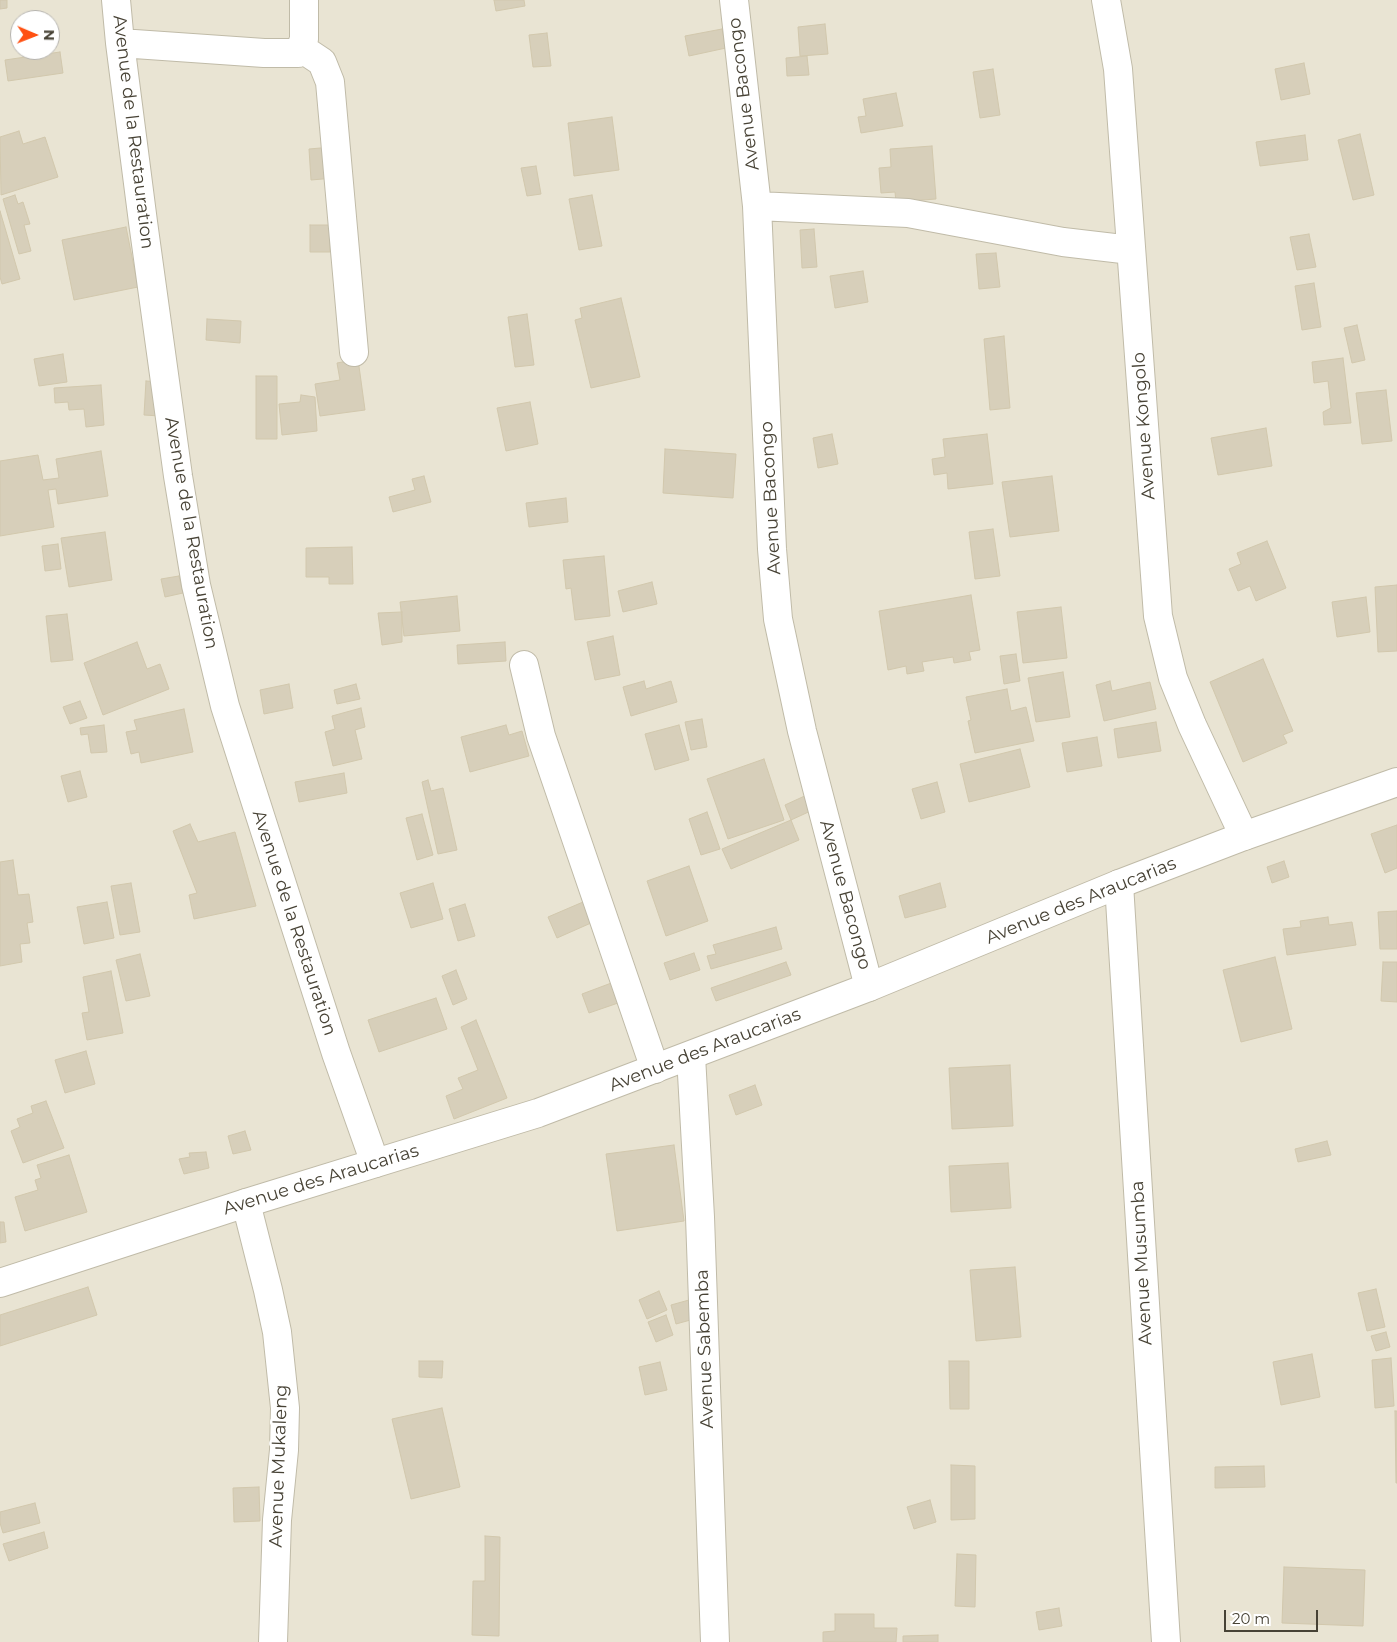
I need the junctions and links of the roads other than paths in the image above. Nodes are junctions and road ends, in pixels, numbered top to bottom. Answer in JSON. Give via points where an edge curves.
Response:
{"nodes":[{"id":1,"x":116,"y":0,"type":"edge"},
{"id":2,"x":304,"y":0,"type":"edge"},
{"id":3,"x":734,"y":0,"type":"edge"},
{"id":4,"x":1106,"y":0,"type":"edge"},
{"id":5,"x":120,"y":43,"type":"junction"},
{"id":6,"x":301,"y":48,"type":"junction"},
{"id":7,"x":757,"y":206,"type":"junction"},
{"id":8,"x":1131,"y":250,"type":"junction"},
{"id":9,"x":354,"y":352,"type":"dead end"},
{"id":10,"x":524,"y":665,"type":"dead end"},
{"id":11,"x":1397,"y":782,"type":"edge"},
{"id":12,"x":1244,"y":836,"type":"junction"},
{"id":13,"x":1119,"y":884,"type":"junction"},
{"id":14,"x":869,"y":987,"type":"junction"},
{"id":15,"x":691,"y":1056,"type":"junction"},
{"id":16,"x":655,"y":1069,"type":"junction"},
{"id":17,"x":375,"y":1163,"type":"junction"},
{"id":18,"x":246,"y":1203,"type":"junction"},
{"id":19,"x":0,"y":1283,"type":"edge"},
{"id":20,"x":273,"y":1642,"type":"edge"},
{"id":21,"x":715,"y":1642,"type":"edge"},
{"id":22,"x":1166,"y":1642,"type":"edge"}],
"edges":[{"from":1,"to":5,"type":"street","name":"Avenue de la Restauration"},
{"from":2,"to":6,"type":"street","via":[[305,30]]},
{"from":3,"to":7,"type":"street","name":"Avenue Bacongo"},
{"from":4,"to":8,"type":"street","name":"Avenue Kongolo","via":[[1118,69]]},
{"from":5,"to":6,"type":"street","name":"Avenue de la Restauration","via":[[280,54],[298,53]]},
{"from":5,"to":17,"type":"street","name":"Avenue de la Restauration","via":[[178,476],[202,614],[233,734]]},
{"from":6,"to":9,"type":"street","via":[[322,62],[330,82]]},
{"from":7,"to":8,"type":"street","via":[[908,213],[1062,242]]},
{"from":7,"to":14,"type":"street","name":"Avenue Bacongo","via":[[778,619],[802,730]]},
{"from":8,"to":12,"type":"street","name":"Avenue Kongolo","via":[[1158,616],[1176,686]]},
{"from":10,"to":16,"type":"street","via":[[541,736]]},
{"from":11,"to":12,"type":"street","name":"Avenue des Araucarias"},
{"from":12,"to":13,"type":"street","name":"Avenue des Araucarias"},
{"from":13,"to":14,"type":"street","name":"Avenue des Araucarias"},
{"from":13,"to":22,"type":"street","name":"Avenue Musumba"},
{"from":14,"to":15,"type":"street","name":"Avenue des Araucarias"},
{"from":15,"to":16,"type":"street","name":"Avenue des Araucarias"},
{"from":15,"to":21,"type":"street","name":"Avenue Sabemba"},
{"from":16,"to":17,"type":"street","name":"Avenue des Araucarias","via":[[538,1113]]},
{"from":17,"to":18,"type":"street","name":"Avenue des Araucarias"},
{"from":18,"to":19,"type":"street","name":"Avenue des Araucarias"},
{"from":18,"to":20,"type":"street","name":"Avenue Mukaleng","via":[[277,1332],[285,1408]]}]}
